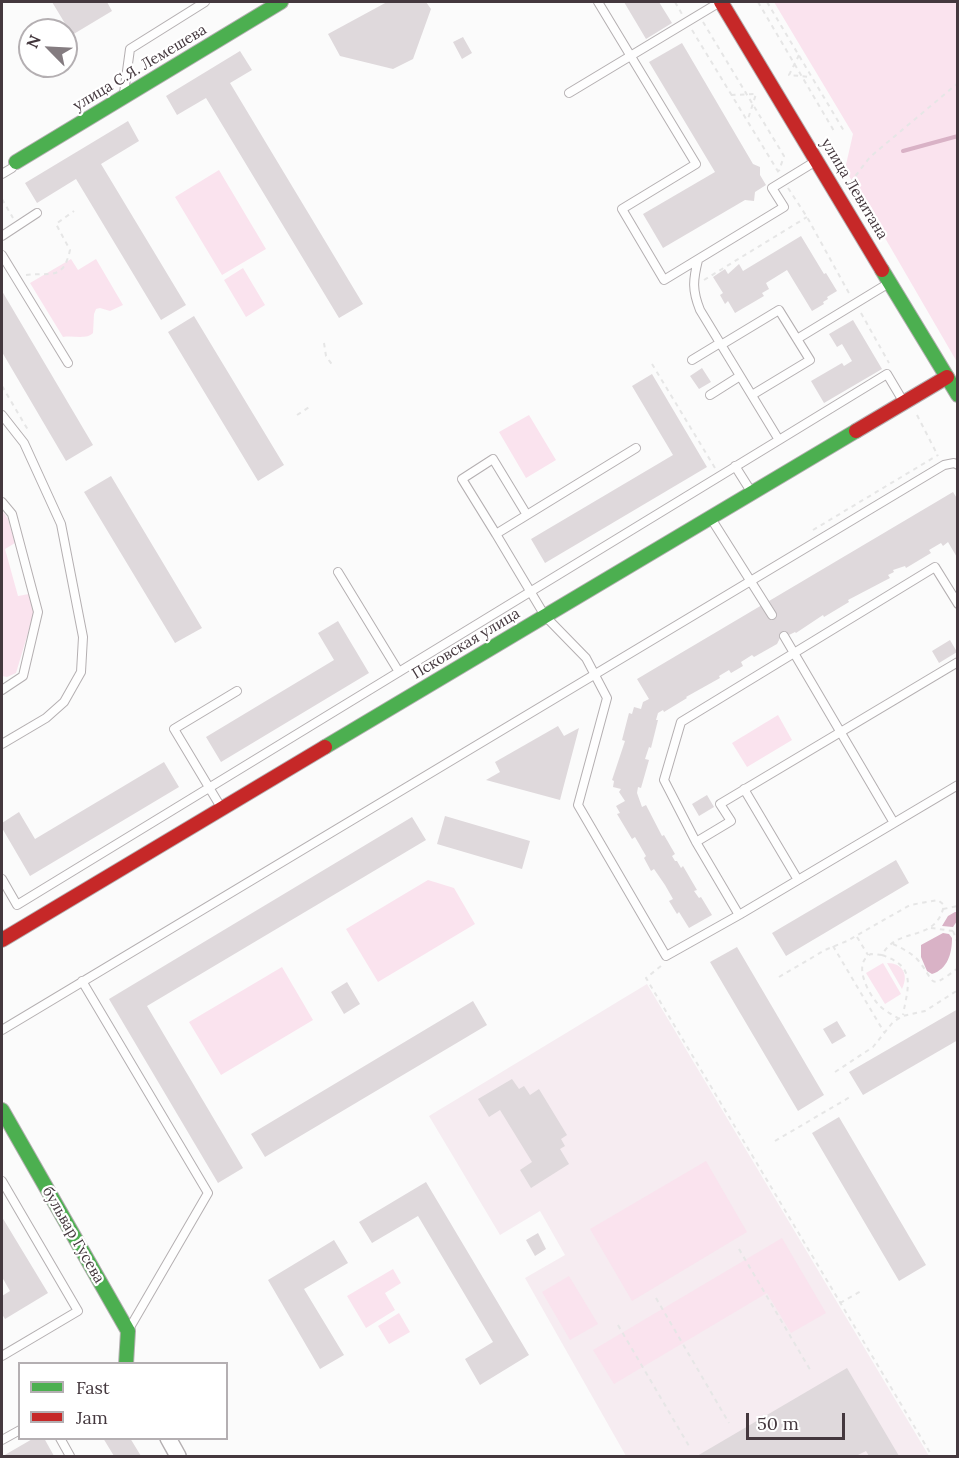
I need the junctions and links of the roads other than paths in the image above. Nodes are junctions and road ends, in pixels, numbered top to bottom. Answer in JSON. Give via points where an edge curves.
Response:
{"nodes":[{"id":1,"x":205,"y":2,"type":"edge"},
{"id":2,"x":281,"y":2,"type":"edge"},
{"id":3,"x":598,"y":2,"type":"edge"},
{"id":4,"x":721,"y":2,"type":"edge"},
{"id":5,"x":631,"y":56,"type":"junction"},
{"id":6,"x":568,"y":93,"type":"dead end"},
{"id":7,"x":124,"y":97,"type":"junction"},
{"id":8,"x":818,"y":160,"type":"junction"},
{"id":9,"x":14,"y":165,"type":"joint"},
{"id":10,"x":2,"y":174,"type":"edge"},
{"id":11,"x":37,"y":213,"type":"dead end"},
{"id":12,"x":2,"y":236,"type":"edge"},
{"id":13,"x":2,"y":255,"type":"edge"},
{"id":14,"x":698,"y":260,"type":"junction"},
{"id":15,"x":890,"y":282,"type":"junction"},
{"id":16,"x":797,"y":339,"type":"junction"},
{"id":17,"x":721,"y":344,"type":"junction"},
{"id":18,"x":692,"y":360,"type":"dead end"},
{"id":19,"x":68,"y":363,"type":"dead end"},
{"id":20,"x":740,"y":376,"type":"junction"},
{"id":21,"x":947,"y":377,"type":"junction"},
{"id":22,"x":710,"y":395,"type":"dead end"},
{"id":23,"x":752,"y":395,"type":"junction"},
{"id":24,"x":957,"y":395,"type":"edge"},
{"id":25,"x":906,"y":401,"type":"junction"},
{"id":26,"x":2,"y":416,"type":"edge"},
{"id":27,"x":779,"y":440,"type":"junction"},
{"id":28,"x":636,"y":448,"type":"dead end"},
{"id":29,"x":957,"y":465,"type":"edge"},
{"id":30,"x":735,"y":466,"type":"junction"},
{"id":31,"x":752,"y":493,"type":"junction"},
{"id":32,"x":2,"y":502,"type":"edge"},
{"id":33,"x":527,"y":515,"type":"junction"},
{"id":34,"x":710,"y":518,"type":"junction"},
{"id":35,"x":495,"y":534,"type":"junction"},
{"id":36,"x":338,"y":572,"type":"dead end"},
{"id":37,"x":750,"y":581,"type":"junction"},
{"id":38,"x":530,"y":591,"type":"junction"},
{"id":39,"x":957,"y":604,"type":"edge"},
{"id":40,"x":772,"y":615,"type":"dead end"},
{"id":41,"x":545,"y":616,"type":"junction"},
{"id":42,"x":784,"y":636,"type":"dead end"},
{"id":43,"x":794,"y":652,"type":"junction"},
{"id":44,"x":957,"y":662,"type":"edge"},
{"id":45,"x":399,"y":672,"type":"junction"},
{"id":46,"x":595,"y":675,"type":"junction"},
{"id":47,"x":2,"y":690,"type":"edge"},
{"id":48,"x":237,"y":691,"type":"dead end"},
{"id":49,"x":840,"y":732,"type":"junction"},
{"id":50,"x":2,"y":744,"type":"edge"},
{"id":51,"x":957,"y":785,"type":"edge"},
{"id":52,"x":209,"y":787,"type":"junction"},
{"id":53,"x":744,"y":789,"type":"junction"},
{"id":54,"x":222,"y":809,"type":"junction"},
{"id":55,"x":894,"y":823,"type":"junction"},
{"id":56,"x":696,"y":842,"type":"junction"},
{"id":57,"x":2,"y":879,"type":"edge"},
{"id":58,"x":798,"y":880,"type":"junction"},
{"id":59,"x":739,"y":915,"type":"junction"},
{"id":60,"x":2,"y":940,"type":"edge"},
{"id":61,"x":82,"y":981,"type":"junction"},
{"id":62,"x":2,"y":1030,"type":"edge"},
{"id":63,"x":2,"y":1110,"type":"edge"},
{"id":64,"x":2,"y":1181,"type":"edge"},
{"id":65,"x":128,"y":1330,"type":"junction"},
{"id":66,"x":2,"y":1344,"type":"edge"},
{"id":67,"x":4,"y":1355,"type":"edge"},
{"id":68,"x":126,"y":1362,"type":"edge"},
{"id":69,"x":18,"y":1431,"type":"edge"},
{"id":70,"x":2,"y":1440,"type":"edge"},
{"id":71,"x":61,"y":1440,"type":"edge"},
{"id":72,"x":169,"y":1440,"type":"edge"},
{"id":73,"x":70,"y":1456,"type":"edge"},
{"id":74,"x":178,"y":1456,"type":"edge"}],
"edges":[{"from":1,"to":7,"type":"lane","via":[[129,49]]},
{"from":2,"to":7,"type":"street","name":"улица С.Я. Лемешева"},
{"from":3,"to":5,"type":"lane"},
{"from":4,"to":5,"type":"lane"},
{"from":4,"to":8,"type":"street","name":"улица Левитана"},
{"from":5,"to":6,"type":"lane"},
{"from":5,"to":14,"type":"lane","via":[[696,164],[622,209],[664,280]]},
{"from":7,"to":9,"type":"street","name":"улица С.Я. Лемешева"},
{"from":8,"to":14,"type":"lane","via":[[772,188],[784,207]]},
{"from":8,"to":15,"type":"street","name":"улица Левитана"},
{"from":9,"to":10,"type":"lane"},
{"from":11,"to":12,"type":"lane"},
{"from":13,"to":19,"type":"lane"},
{"from":14,"to":17,"type":"lane","via":[[694,296]]},
{"from":15,"to":16,"type":"lane"},
{"from":15,"to":21,"type":"street","name":"улица Левитана"},
{"from":16,"to":17,"type":"lane","via":[[779,310]]},
{"from":16,"to":23,"type":"lane","via":[[810,360]]},
{"from":17,"to":18,"type":"lane"},
{"from":17,"to":20,"type":"lane"},
{"from":20,"to":22,"type":"lane"},
{"from":20,"to":23,"type":"lane"},
{"from":21,"to":24,"type":"street","name":"улица Левитана"},
{"from":21,"to":25,"type":"street","name":"Псковская улица"},
{"from":23,"to":27,"type":"lane"},
{"from":25,"to":27,"type":"lane","via":[[887,374]]},
{"from":25,"to":31,"type":"street","name":"Псковская улица"},
{"from":26,"to":50,"type":"lane","via":[[24,443],[61,524],[83,637],[81,672],[64,702],[46,718]]},
{"from":27,"to":30,"type":"lane"},
{"from":28,"to":33,"type":"lane"},
{"from":29,"to":37,"type":"lane","via":[[944,465]]},
{"from":30,"to":31,"type":"lane"},
{"from":30,"to":38,"type":"lane"},
{"from":31,"to":34,"type":"street","name":"Псковская улица"},
{"from":32,"to":47,"type":"lane","via":[[12,514],[39,612],[23,676]]},
{"from":33,"to":35,"type":"lane"},
{"from":33,"to":35,"type":"lane","via":[[493,459],[462,479]]},
{"from":34,"to":37,"type":"lane"},
{"from":34,"to":41,"type":"street","name":"Псковская улица"},
{"from":35,"to":38,"type":"lane"},
{"from":36,"to":45,"type":"lane"},
{"from":37,"to":40,"type":"lane"},
{"from":37,"to":46,"type":"lane"},
{"from":38,"to":41,"type":"lane"},
{"from":38,"to":45,"type":"lane"},
{"from":39,"to":43,"type":"lane","via":[[935,567]]},
{"from":41,"to":46,"type":"lane","via":[[586,658]]},
{"from":41,"to":54,"type":"street","name":"Псковская улица"},
{"from":42,"to":43,"type":"lane"},
{"from":43,"to":49,"type":"lane"},
{"from":43,"to":56,"type":"lane","via":[[681,722],[664,780]]},
{"from":44,"to":49,"type":"lane"},
{"from":45,"to":52,"type":"lane"},
{"from":46,"to":59,"type":"lane","via":[[607,698],[578,805],[666,956]]},
{"from":46,"to":61,"type":"lane"},
{"from":48,"to":52,"type":"lane","via":[[174,729]]},
{"from":49,"to":53,"type":"lane"},
{"from":49,"to":55,"type":"lane"},
{"from":51,"to":55,"type":"lane"},
{"from":52,"to":54,"type":"lane"},
{"from":52,"to":57,"type":"lane","via":[[17,904]]},
{"from":53,"to":56,"type":"lane","via":[[720,804],[730,821]]},
{"from":53,"to":58,"type":"lane"},
{"from":54,"to":60,"type":"street","name":"Псковская улица"},
{"from":55,"to":58,"type":"lane"},
{"from":56,"to":59,"type":"lane"},
{"from":58,"to":59,"type":"lane"},
{"from":61,"to":62,"type":"lane"},
{"from":61,"to":65,"type":"lane","via":[[208,1193]]},
{"from":63,"to":65,"type":"street","name":"бульвар Гусева"},
{"from":64,"to":67,"type":"lane","via":[[78,1311]]},
{"from":65,"to":68,"type":"street"},
{"from":66,"to":67,"type":"lane"},
{"from":69,"to":70,"type":"lane"},
{"from":71,"to":73,"type":"lane"},
{"from":72,"to":74,"type":"street"}]}
